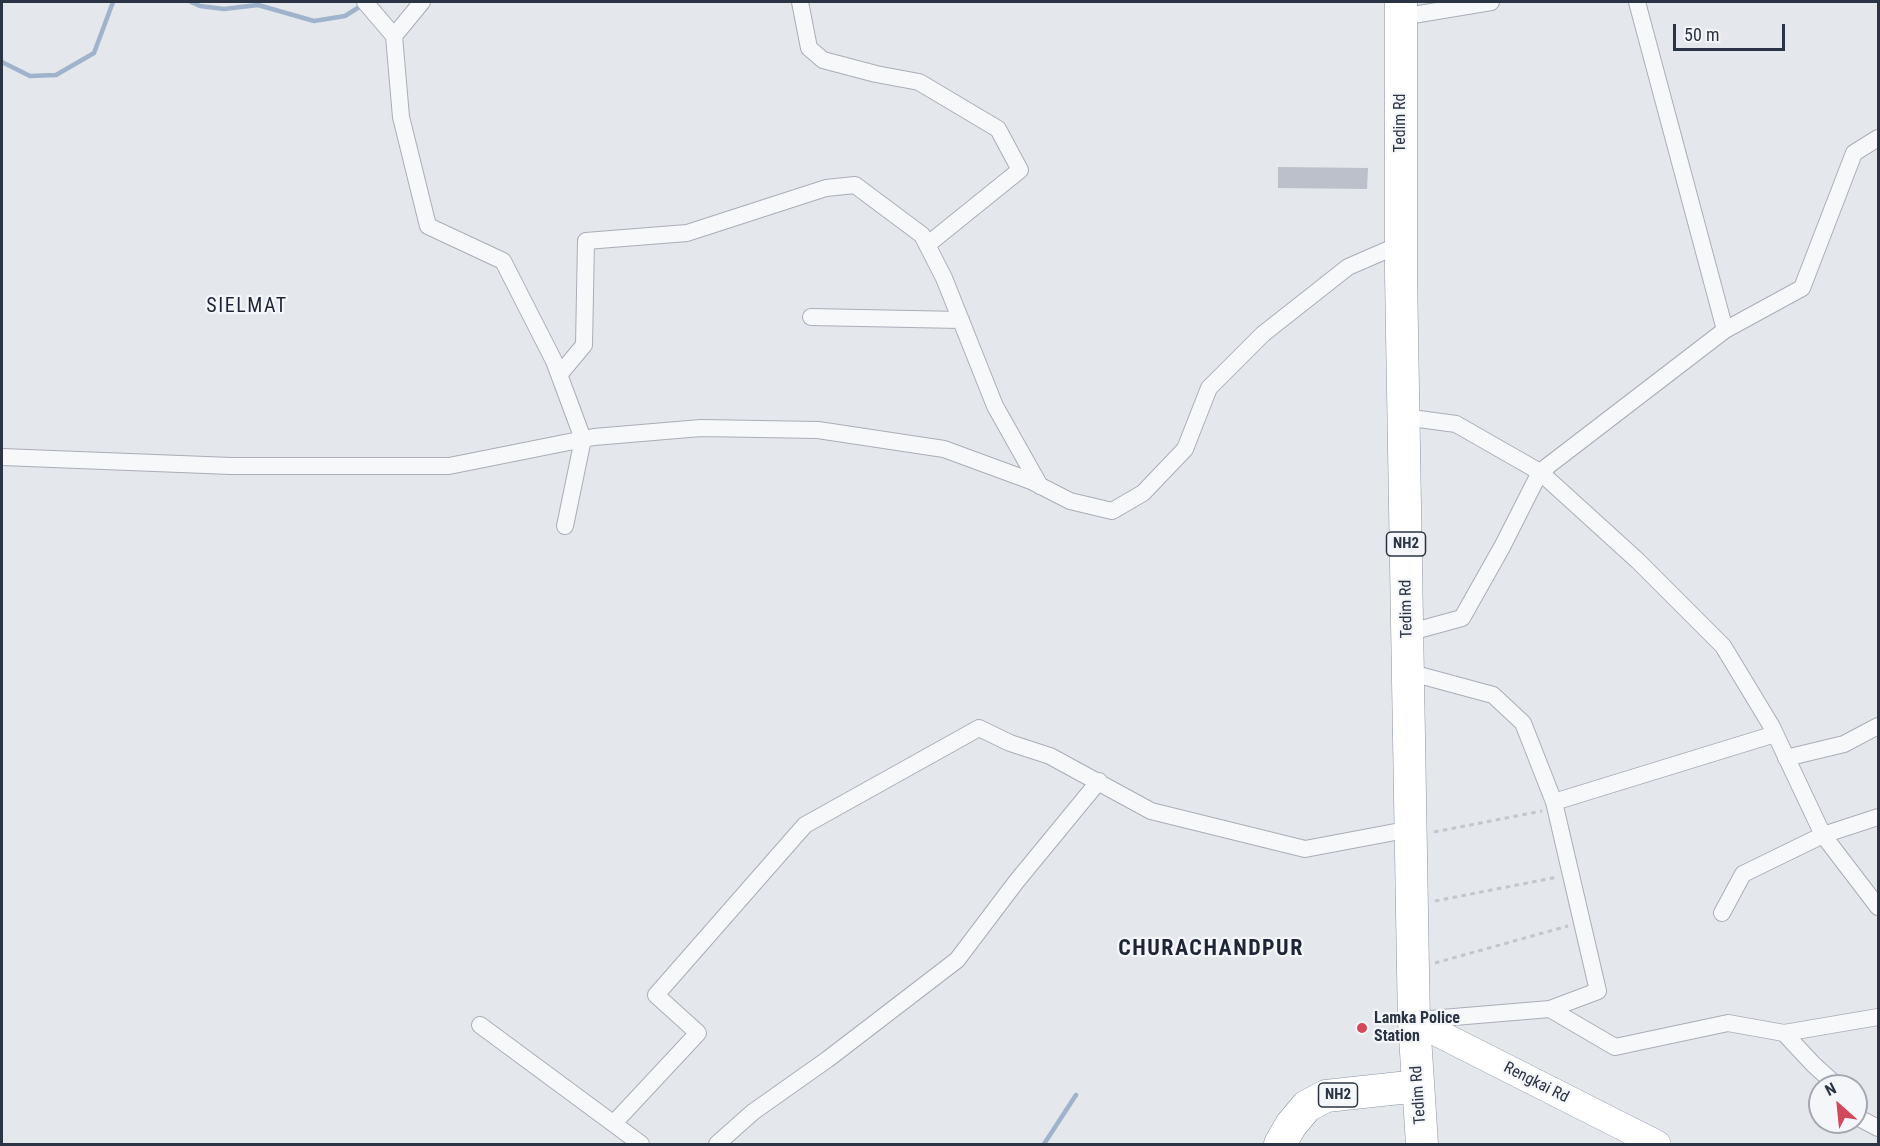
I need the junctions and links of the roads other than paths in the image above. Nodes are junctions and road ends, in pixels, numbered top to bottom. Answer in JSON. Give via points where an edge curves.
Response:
{"nodes":[{"id":1,"x":365,"y":2,"type":"edge"},
{"id":2,"x":422,"y":2,"type":"edge"},
{"id":3,"x":800,"y":2,"type":"edge"},
{"id":4,"x":1491,"y":2,"type":"edge"},
{"id":5,"x":1637,"y":2,"type":"edge"},
{"id":6,"x":1401,"y":9,"type":"edge"},
{"id":7,"x":394,"y":36,"type":"junction"},
{"id":8,"x":1878,"y":135,"type":"edge"},
{"id":9,"x":927,"y":244,"type":"junction"},
{"id":10,"x":1401,"y":244,"type":"junction"},
{"id":11,"x":811,"y":317,"type":"dead end"},
{"id":12,"x":961,"y":320,"type":"junction"},
{"id":13,"x":1725,"y":330,"type":"junction"},
{"id":14,"x":560,"y":375,"type":"junction"},
{"id":15,"x":1404,"y":417,"type":"junction"},
{"id":16,"x":584,"y":439,"type":"junction"},
{"id":17,"x":2,"y":458,"type":"edge"},
{"id":18,"x":1540,"y":472,"type":"junction"},
{"id":19,"x":1040,"y":486,"type":"junction"},
{"id":20,"x":565,"y":526,"type":"dead end"},
{"id":21,"x":1407,"y":633,"type":"junction"},
{"id":22,"x":1408,"y":672,"type":"junction"},
{"id":23,"x":1878,"y":726,"type":"edge"},
{"id":24,"x":1775,"y":734,"type":"junction"},
{"id":25,"x":1786,"y":758,"type":"junction"},
{"id":26,"x":1099,"y":781,"type":"junction"},
{"id":27,"x":1554,"y":805,"type":"junction"},
{"id":28,"x":1878,"y":817,"type":"edge"},
{"id":29,"x":1411,"y":832,"type":"junction"},
{"id":30,"x":1824,"y":835,"type":"junction"},
{"id":31,"x":1878,"y":907,"type":"edge"},
{"id":32,"x":1722,"y":913,"type":"dead end"},
{"id":33,"x":1550,"y":1008,"type":"junction"},
{"id":34,"x":1878,"y":1017,"type":"edge"},
{"id":35,"x":1414,"y":1021,"type":"junction"},
{"id":36,"x":480,"y":1025,"type":"dead end"},
{"id":37,"x":1784,"y":1033,"type":"junction"},
{"id":38,"x":1823,"y":1074,"type":"edge"},
{"id":39,"x":1418,"y":1086,"type":"junction"},
{"id":40,"x":614,"y":1123,"type":"junction"},
{"id":41,"x":641,"y":1144,"type":"edge"},
{"id":42,"x":717,"y":1144,"type":"edge"},
{"id":43,"x":1280,"y":1144,"type":"edge"},
{"id":44,"x":1422,"y":1144,"type":"edge"},
{"id":45,"x":1657,"y":1144,"type":"edge"}],
"edges":[{"from":1,"to":7,"type":"street"},
{"from":2,"to":7,"type":"street"},
{"from":3,"to":9,"type":"street","via":[[809,48],[823,60],[920,82],[998,129],[1020,170]]},
{"from":4,"to":6,"type":"street"},
{"from":5,"to":13,"type":"street"},
{"from":6,"to":10,"type":"highway","name":"Tedim Rd","number":"NH2"},
{"from":7,"to":14,"type":"street","via":[[401,117],[428,226],[503,261]]},
{"from":8,"to":13,"type":"street","via":[[1854,153],[1802,288]]},
{"from":9,"to":12,"type":"street"},
{"from":9,"to":14,"type":"street","via":[[922,235],[855,185],[826,188],[687,232],[586,241],[584,345]]},
{"from":10,"to":15,"type":"highway","name":"Tedim Rd","number":"NH2"},
{"from":10,"to":19,"type":"street","via":[[1348,267],[1263,334],[1209,388],[1185,449],[1143,493],[1112,511],[1070,501]]},
{"from":11,"to":12,"type":"street"},
{"from":12,"to":19,"type":"street","via":[[995,405]]},
{"from":13,"to":18,"type":"street"},
{"from":14,"to":16,"type":"street"},
{"from":15,"to":18,"type":"street","via":[[1456,424]]},
{"from":15,"to":21,"type":"highway","name":"Tedim Rd","number":"NH2"},
{"from":16,"to":17,"type":"street","via":[[449,466],[231,466]]},
{"from":16,"to":19,"type":"street","via":[[701,428],[818,430],[944,449]]},
{"from":16,"to":20,"type":"street"},
{"from":18,"to":21,"type":"street","via":[[1462,618]]},
{"from":18,"to":24,"type":"street","via":[[1724,646]]},
{"from":21,"to":22,"type":"highway","name":"Tedim Rd","number":"NH2"},
{"from":22,"to":27,"type":"street","via":[[1493,695],[1523,723]]},
{"from":22,"to":29,"type":"highway","name":"Tedim Rd","number":"NH2"},
{"from":23,"to":25,"type":"street","via":[[1844,744]]},
{"from":24,"to":25,"type":"street"},
{"from":24,"to":27,"type":"street"},
{"from":25,"to":30,"type":"street"},
{"from":26,"to":29,"type":"street","via":[[1151,811],[1305,849]]},
{"from":26,"to":40,"type":"street","via":[[1050,756],[979,728],[805,825],[656,995],[698,1033]]},
{"from":26,"to":42,"type":"street","via":[[957,960],[753,1112]]},
{"from":27,"to":33,"type":"street","via":[[1598,991]]},
{"from":28,"to":30,"type":"street"},
{"from":29,"to":35,"type":"highway","name":"Tedim Rd","number":"NH2"},
{"from":30,"to":31,"type":"street"},
{"from":30,"to":32,"type":"street","via":[[1743,874]]},
{"from":33,"to":35,"type":"street"},
{"from":33,"to":37,"type":"street","via":[[1615,1047],[1728,1023]]},
{"from":34,"to":37,"type":"street"},
{"from":35,"to":39,"type":"highway","name":"Tedim Rd","number":"NH2"},
{"from":35,"to":45,"type":"main road","name":"Rengkai Rd"},
{"from":36,"to":40,"type":"street"},
{"from":37,"to":38,"type":"street"},
{"from":39,"to":43,"type":"highway","number":"NH2","via":[[1326,1096],[1307,1106]]},
{"from":39,"to":44,"type":"highway","name":"Tedim Rd"},
{"from":40,"to":41,"type":"street"}]}
